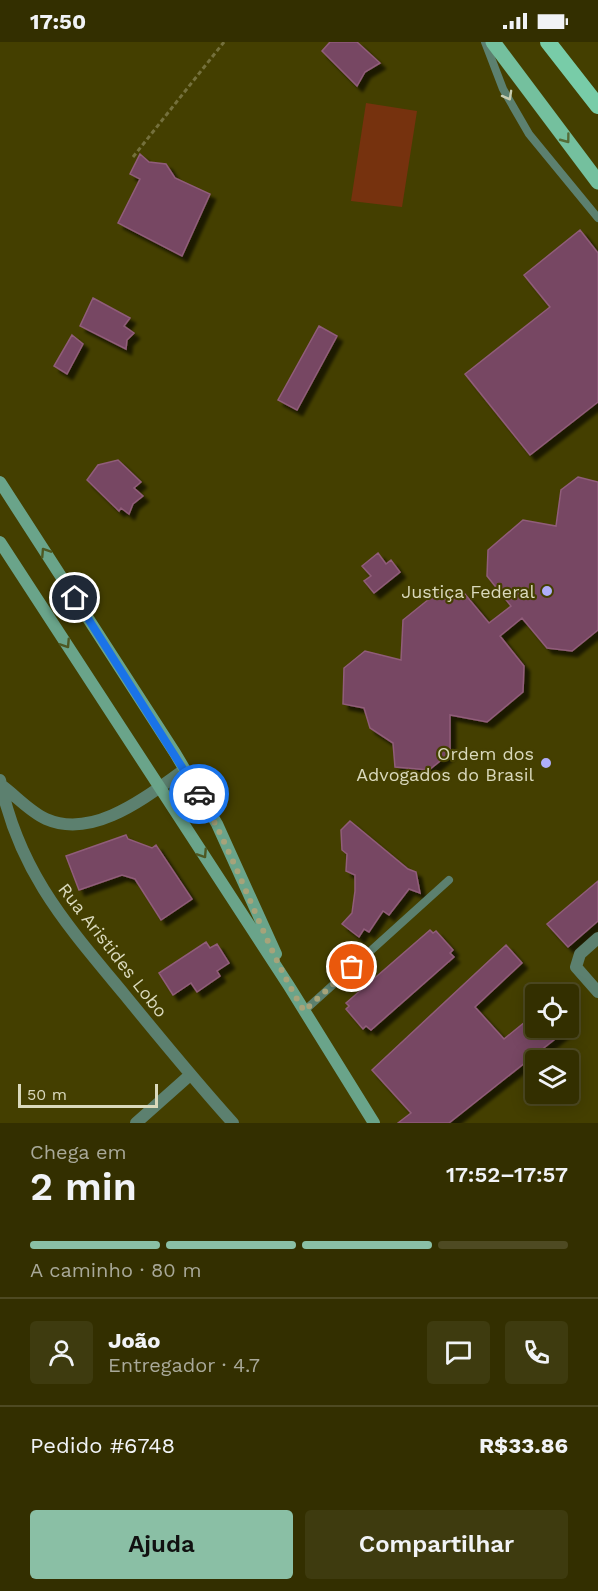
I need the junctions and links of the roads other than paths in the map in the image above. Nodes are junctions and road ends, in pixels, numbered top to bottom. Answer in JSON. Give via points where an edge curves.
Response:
{"nodes":[{"id":1,"x":485,"y":42,"type":"edge"},
{"id":2,"x":493,"y":42,"type":"edge"},
{"id":3,"x":549,"y":42,"type":"edge"},
{"id":4,"x":598,"y":106,"type":"edge"},
{"id":5,"x":598,"y":182,"type":"edge"},
{"id":6,"x":598,"y":218,"type":"edge"},
{"id":7,"x":0,"y":482,"type":"edge"},
{"id":8,"x":0,"y":542,"type":"edge"},
{"id":9,"x":184,"y":770,"type":"junction"},
{"id":10,"x":0,"y":783,"type":"edge"},
{"id":11,"x":159,"y":788,"type":"junction"},
{"id":12,"x":449,"y":880,"type":"dead end"},
{"id":13,"x":598,"y":938,"type":"edge"},
{"id":14,"x":289,"y":986,"type":"junction"},
{"id":15,"x":598,"y":992,"type":"edge"},
{"id":16,"x":304,"y":1011,"type":"junction"},
{"id":17,"x":190,"y":1075,"type":"junction"},
{"id":18,"x":136,"y":1123,"type":"edge"},
{"id":19,"x":233,"y":1123,"type":"edge"},
{"id":20,"x":374,"y":1123,"type":"edge"}],
"edges":[{"from":1,"to":6,"type":"lane","one_way":true,"via":[[503,89],[530,134]]},
{"from":2,"to":5,"type":"main road","one_way":true},
{"from":3,"to":4,"type":"highway"},
{"from":9,"to":7,"type":"main road","one_way":true},
{"from":8,"to":11,"type":"main road","one_way":true},
{"from":9,"to":11,"type":"street"},
{"from":9,"to":14,"type":"main road","via":[[230,850]]},
{"from":10,"to":11,"type":"street","via":[[44,818],[68,826],[99,821]]},
{"from":10,"to":17,"type":"street","name":"Rua Aristides Lobo","via":[[25,858],[47,898]]},
{"from":11,"to":14,"type":"main road","one_way":true},
{"from":12,"to":16,"type":"lane"},
{"from":13,"to":15,"type":"street","via":[[580,954],[576,966]]},
{"from":14,"to":16,"type":"main road"},
{"from":16,"to":20,"type":"main road"},
{"from":17,"to":18,"type":"street"},
{"from":17,"to":19,"type":"street","name":"Rua Aristides Lobo"}]}
